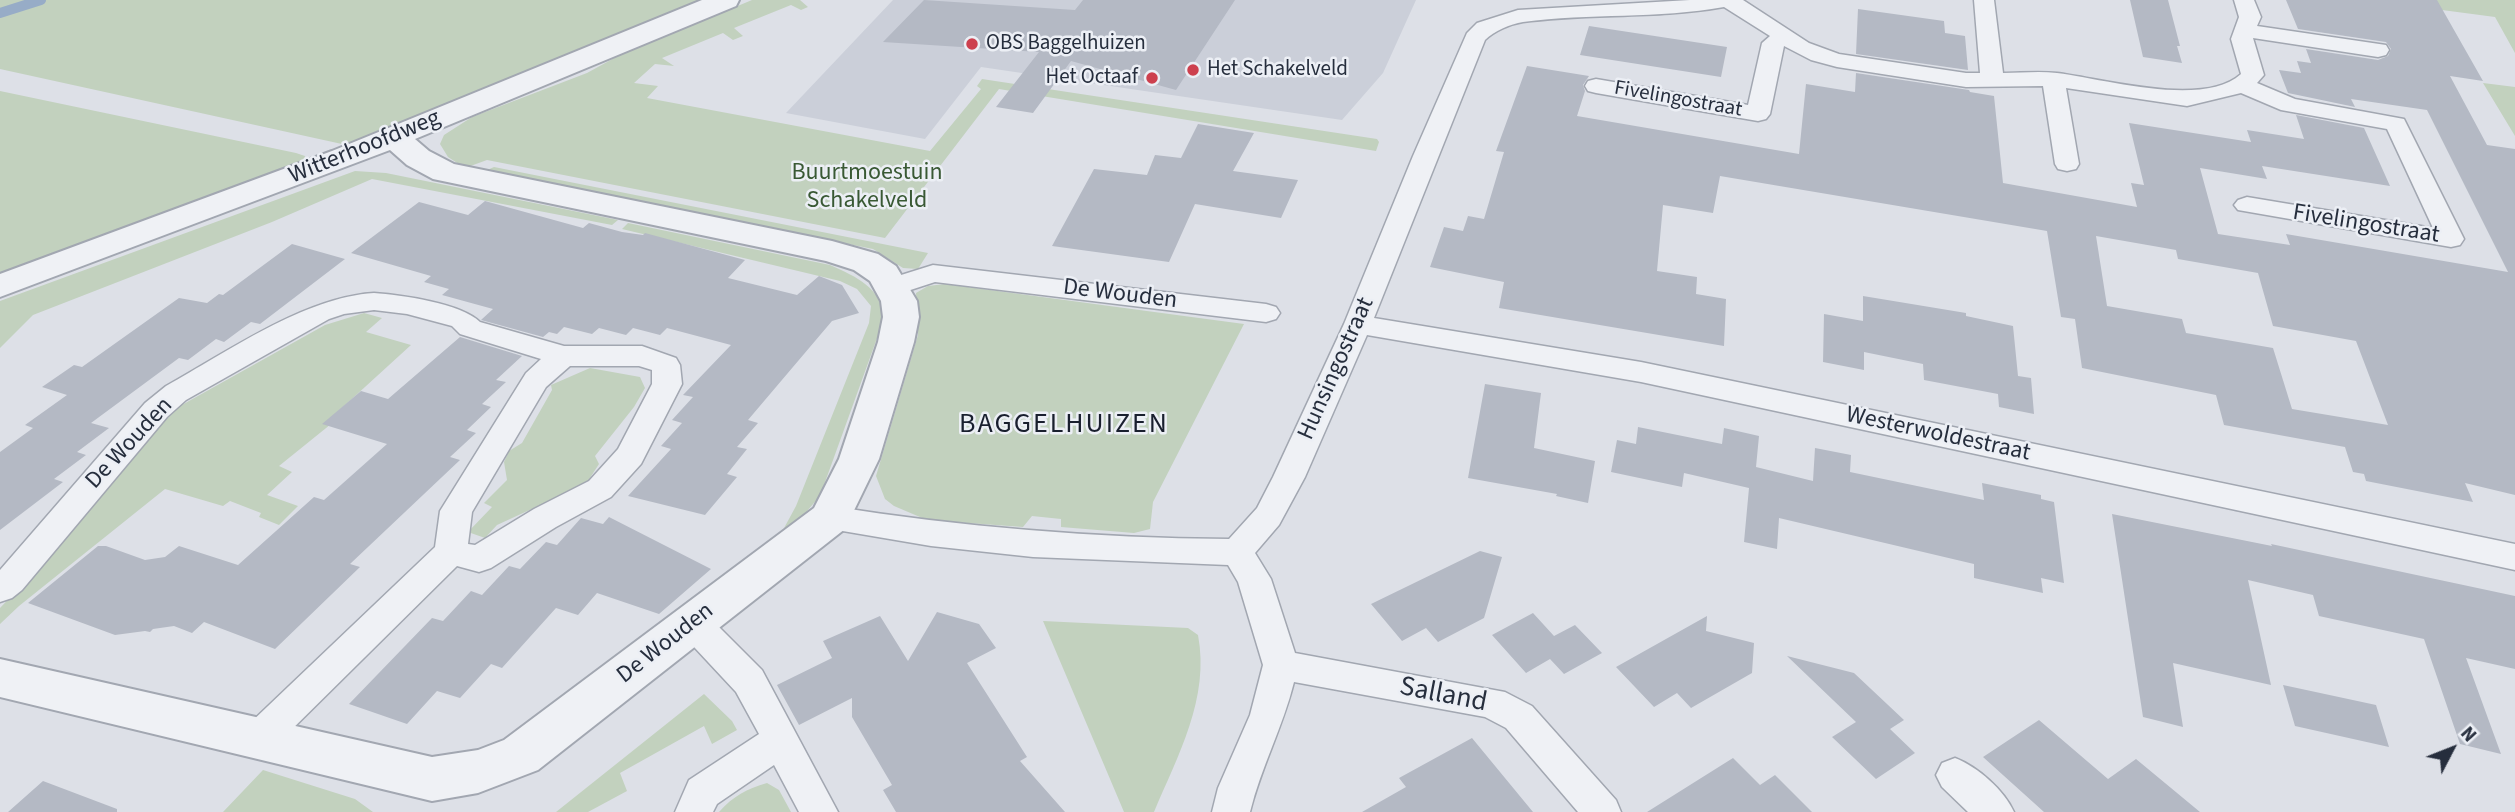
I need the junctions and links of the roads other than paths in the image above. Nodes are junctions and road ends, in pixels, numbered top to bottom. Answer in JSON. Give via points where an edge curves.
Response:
{"nodes":[{"id":1,"x":726,"y":0,"type":"edge"},
{"id":2,"x":1728,"y":0,"type":"edge"},
{"id":3,"x":1983,"y":0,"type":"edge"},
{"id":4,"x":2244,"y":0,"type":"edge"},
{"id":5,"x":2246,"y":32,"type":"junction"},
{"id":6,"x":1785,"y":37,"type":"junction"},
{"id":7,"x":2378,"y":50,"type":"dead end"},
{"id":8,"x":1992,"y":79,"type":"junction"},
{"id":9,"x":2053,"y":79,"type":"junction"},
{"id":10,"x":2242,"y":85,"type":"junction"},
{"id":11,"x":1595,"y":86,"type":"dead end"},
{"id":12,"x":393,"y":137,"type":"junction"},
{"id":13,"x":2067,"y":164,"type":"dead end"},
{"id":14,"x":2247,"y":205,"type":"dead end"},
{"id":15,"x":0,"y":286,"type":"edge"},
{"id":16,"x":892,"y":287,"type":"junction"},
{"id":17,"x":1266,"y":313,"type":"dead end"},
{"id":18,"x":1358,"y":324,"type":"junction"},
{"id":19,"x":563,"y":356,"type":"junction"},
{"id":20,"x":830,"y":518,"type":"junction"},
{"id":21,"x":451,"y":552,"type":"junction"},
{"id":22,"x":1237,"y":552,"type":"junction"},
{"id":23,"x":2515,"y":557,"type":"edge"},
{"id":24,"x":0,"y":589,"type":"edge"},
{"id":25,"x":692,"y":623,"type":"junction"},
{"id":26,"x":1281,"y":665,"type":"junction"},
{"id":27,"x":1,"y":680,"type":"edge"},
{"id":28,"x":260,"y":737,"type":"junction"},
{"id":29,"x":779,"y":741,"type":"junction"},
{"id":30,"x":1955,"y":775,"type":"dead end"},
{"id":31,"x":694,"y":812,"type":"edge"},
{"id":32,"x":819,"y":812,"type":"edge"},
{"id":33,"x":1231,"y":812,"type":"edge"},
{"id":34,"x":1602,"y":812,"type":"edge"},
{"id":35,"x":1995,"y":812,"type":"edge"}],
"edges":[{"from":1,"to":12,"type":"street","name":"Witterhoofdweg"},
{"from":2,"to":6,"type":"street"},
{"from":2,"to":18,"type":"street","name":"Hunsingostraat","via":[[1518,16],[1485,28],[1475,38],[1429,145]]},
{"from":3,"to":8,"type":"street"},
{"from":4,"to":5,"type":"street","via":[[2250,17]]},
{"from":5,"to":7,"type":"street"},
{"from":5,"to":10,"type":"street","via":[[2242,39],[2253,75]]},
{"from":6,"to":8,"type":"street","via":[[1801,48],[1837,60],[1966,80]]},
{"from":6,"to":11,"type":"street","name":"Fivelingostraat","via":[[1773,43],[1758,114]]},
{"from":8,"to":9,"type":"street"},
{"from":9,"to":10,"type":"street","via":[[2187,99]]},
{"from":9,"to":13,"type":"street"},
{"from":10,"to":14,"type":"street","name":"Fivelingostraat","via":[[2310,111],[2396,124],[2451,239]]},
{"from":12,"to":15,"type":"street","name":"Witterhoofdweg"},
{"from":12,"to":16,"type":"street","via":[[444,172],[832,251],[866,262],[884,274]]},
{"from":16,"to":17,"type":"street","name":"De Wouden","via":[[933,273]]},
{"from":16,"to":20,"type":"street","name":"De Wouden","via":[[901,317],[896,342],[859,459]]},
{"from":18,"to":22,"type":"street","name":"Hunsingostraat","via":[[1289,477],[1268,516]]},
{"from":18,"to":23,"type":"street","name":"Westerwoldestraat","via":[[1641,372]]},
{"from":19,"to":21,"type":"street","via":[[536,380],[456,510]]},
{"from":19,"to":21,"type":"street","name":"De Wouden","via":[[642,356],[666,365],[667,384],[630,456],[600,489],[479,559]]},
{"from":19,"to":24,"type":"street","name":"De Wouden","via":[[470,328],[462,320],[386,301],[360,300],[330,308],[176,393],[156,410]]},
{"from":20,"to":22,"type":"street","via":[[902,531],[1033,543],[1152,552]]},
{"from":20,"to":25,"type":"street","name":"De Wouden"},
{"from":21,"to":28,"type":"street"},
{"from":22,"to":26,"type":"street","via":[[1254,579]]},
{"from":25,"to":28,"type":"street","name":"De Wouden","via":[[552,733],[489,770],[432,779]]},
{"from":25,"to":29,"type":"street","via":[[749,681]]},
{"from":26,"to":33,"type":"street","via":[[1268,715]]},
{"from":26,"to":34,"type":"street","name":"Salland","via":[[1492,703],[1520,717]]},
{"from":27,"to":28,"type":"street","name":"De Wouden"},
{"from":29,"to":31,"type":"street","via":[[703,792]]},
{"from":29,"to":32,"type":"street"},
{"from":30,"to":35,"type":"street"}]}
